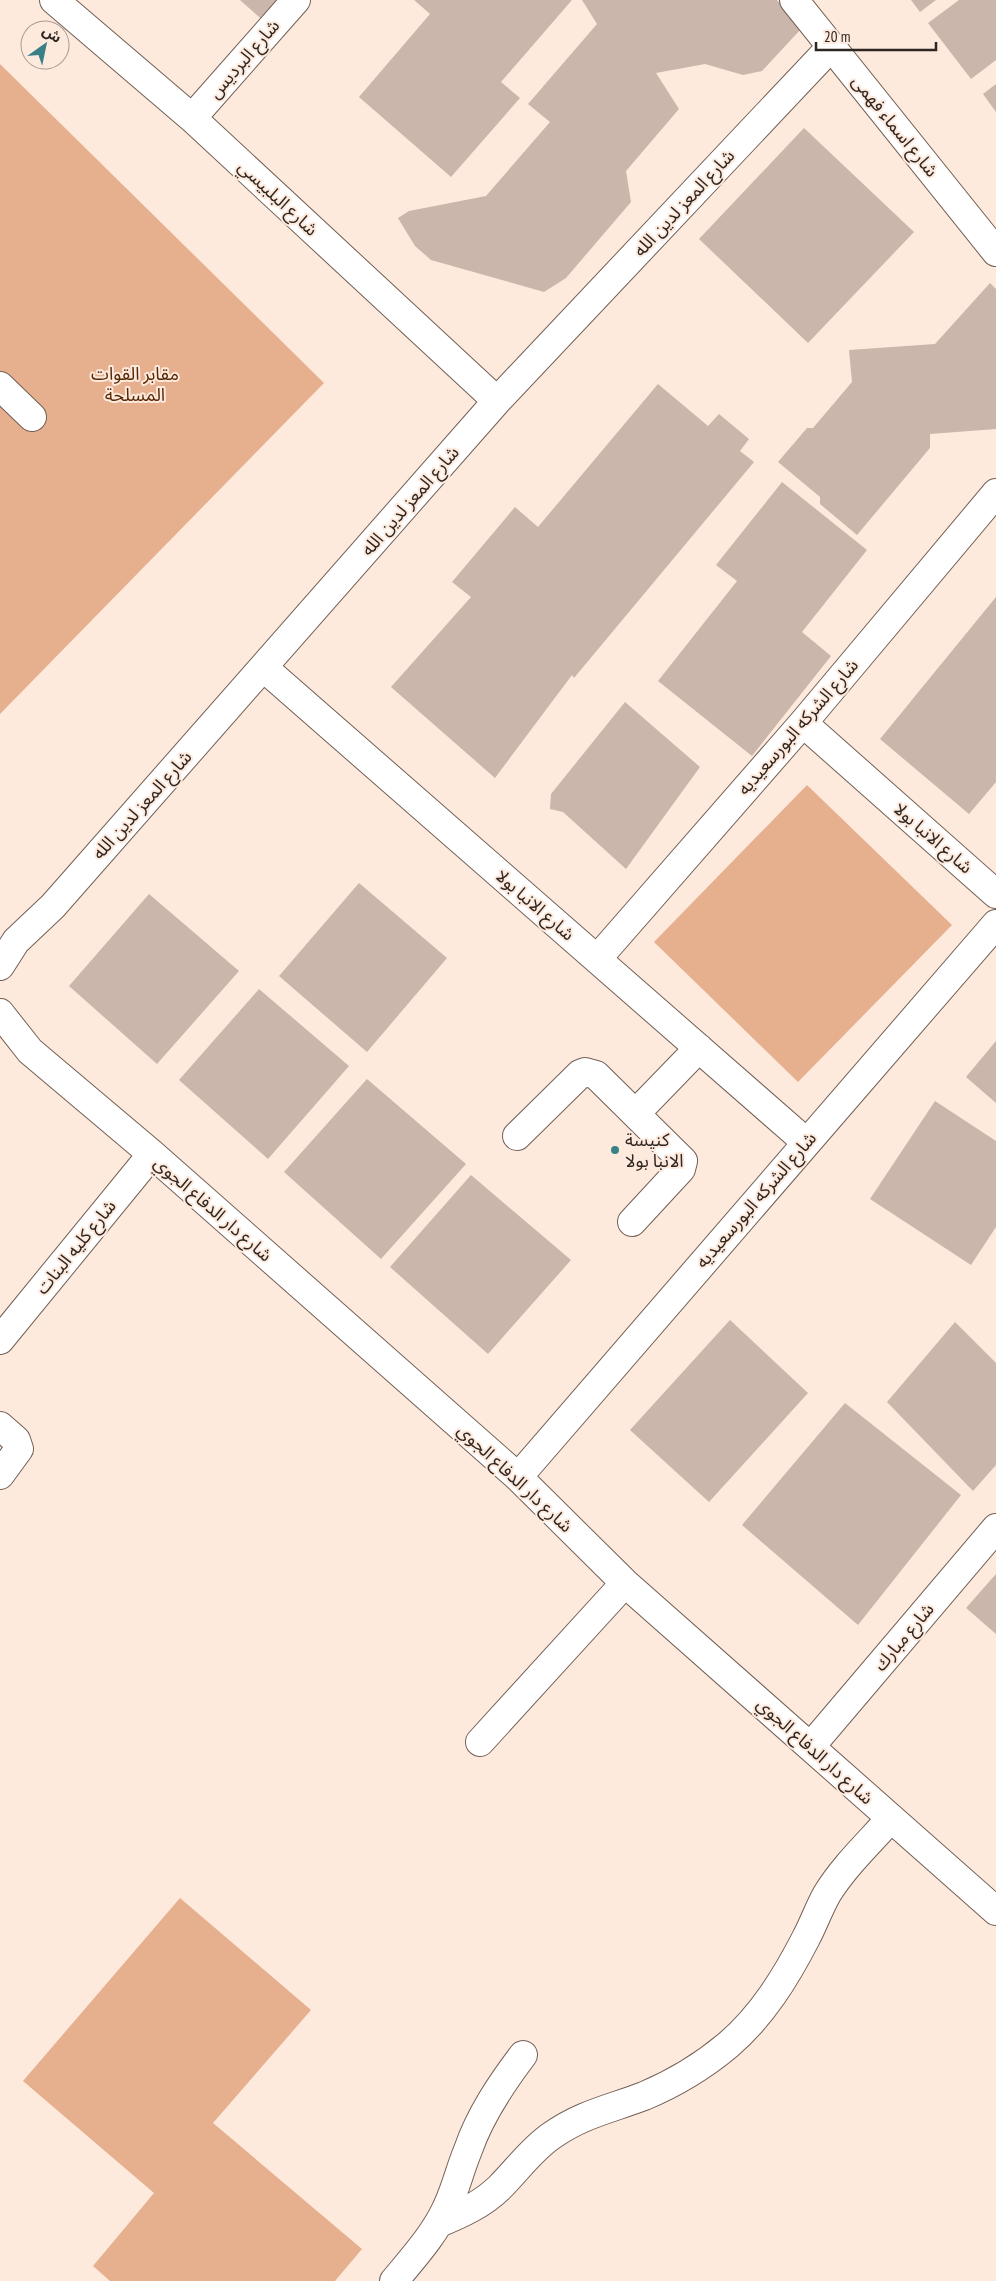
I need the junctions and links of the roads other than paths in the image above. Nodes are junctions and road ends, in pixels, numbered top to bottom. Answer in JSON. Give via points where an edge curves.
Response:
{"nodes":[{"id":1,"x":54,"y":0,"type":"edge"},
{"id":2,"x":296,"y":0,"type":"edge"},
{"id":3,"x":794,"y":0,"type":"edge"},
{"id":4,"x":831,"y":47,"type":"junction"},
{"id":5,"x":192,"y":118,"type":"junction"},
{"id":6,"x":996,"y":252,"type":"edge"},
{"id":7,"x":0,"y":386,"type":"edge"},
{"id":8,"x":497,"y":401,"type":"junction"},
{"id":9,"x":32,"y":417,"type":"dead end"},
{"id":10,"x":996,"y":492,"type":"edge"},
{"id":11,"x":264,"y":668,"type":"junction"},
{"id":12,"x":803,"y":723,"type":"junction"},
{"id":13,"x":996,"y":894,"type":"edge"},
{"id":14,"x":996,"y":924,"type":"edge"},
{"id":15,"x":597,"y":958,"type":"junction"},
{"id":16,"x":0,"y":966,"type":"edge"},
{"id":17,"x":0,"y":1013,"type":"edge"},
{"id":18,"x":699,"y":1048,"type":"junction"},
{"id":19,"x":636,"y":1113,"type":"junction"},
{"id":20,"x":517,"y":1136,"type":"dead end"},
{"id":21,"x":806,"y":1142,"type":"junction"},
{"id":22,"x":152,"y":1154,"type":"junction"},
{"id":23,"x":632,"y":1222,"type":"dead end"},
{"id":24,"x":0,"y":1340,"type":"edge"},
{"id":25,"x":0,"y":1426,"type":"edge"},
{"id":26,"x":0,"y":1475,"type":"edge"},
{"id":27,"x":518,"y":1477,"type":"junction"},
{"id":28,"x":996,"y":1528,"type":"edge"},
{"id":29,"x":625,"y":1583,"type":"junction"},
{"id":30,"x":480,"y":1742,"type":"dead end"},
{"id":31,"x":811,"y":1746,"type":"junction"},
{"id":32,"x":891,"y":1818,"type":"junction"},
{"id":33,"x":996,"y":1911,"type":"edge"},
{"id":34,"x":523,"y":2055,"type":"dead end"},
{"id":35,"x":439,"y":2223,"type":"junction"},
{"id":36,"x":394,"y":2281,"type":"edge"}],
"edges":[{"from":1,"to":5,"type":"street","name":"شارع البلبيسي"},
{"from":2,"to":5,"type":"street","name":"شارع البرديس"},
{"from":3,"to":4,"type":"street","name":"شارع اسماء فهمى"},
{"from":4,"to":6,"type":"street","name":"شارع اسماء فهمى"},
{"from":4,"to":8,"type":"street","name":"شارع المعز لدين الله"},
{"from":5,"to":8,"type":"street","name":"شارع البلبيسي"},
{"from":7,"to":9,"type":"street"},
{"from":8,"to":11,"type":"street","name":"شارع المعز لدين الله"},
{"from":10,"to":12,"type":"street","name":"شارع الشركه البورسعيديه"},
{"from":11,"to":15,"type":"street","name":"شارع الانبا بولا"},
{"from":11,"to":16,"type":"street","name":"شارع المعز لدين الله","via":[[53,906],[16,940]]},
{"from":12,"to":13,"type":"street","name":"شارع الانبا بولا"},
{"from":12,"to":15,"type":"street","name":"شارع الشركه البورسعيديه"},
{"from":14,"to":21,"type":"street","name":"شارع الشركه البورسعيديه"},
{"from":15,"to":18,"type":"street","name":"شارع الانبا بولا"},
{"from":17,"to":22,"type":"street","name":"شارع دار الدفاع الجوي","via":[[30,1051]]},
{"from":18,"to":19,"type":"street"},
{"from":18,"to":21,"type":"street","name":"شارع الانبا بولا"},
{"from":19,"to":20,"type":"street","via":[[596,1075],[585,1072]]},
{"from":19,"to":23,"type":"street","via":[[683,1161],[681,1169]]},
{"from":21,"to":27,"type":"street","name":"شارع الشركه البورسعيديه"},
{"from":22,"to":24,"type":"street","name":"شارع كليه البنات"},
{"from":22,"to":27,"type":"street","name":"شارع دار الدفاع الجوي"},
{"from":25,"to":26,"type":"street","via":[[16,1440],[19,1449]]},
{"from":27,"to":29,"type":"street","name":"شارع دار الدفاع الجوي"},
{"from":28,"to":31,"type":"street","name":"شارع مبارك"},
{"from":29,"to":30,"type":"street"},
{"from":29,"to":31,"type":"street","name":"شارع دار الدفاع الجوي"},
{"from":31,"to":32,"type":"street","name":"شارع دار الدفاع الجوي"},
{"from":32,"to":33,"type":"street","name":"شارع دار الدفاع الجوي"},
{"from":32,"to":35,"type":"street","via":[[828,1892],[774,1994],[730,2044],[675,2082],[644,2096],[590,2113],[570,2124],[532,2152],[500,2187],[481,2202]]},
{"from":34,"to":35,"type":"street","via":[[478,2125],[459,2180]]},
{"from":35,"to":36,"type":"street"}]}
